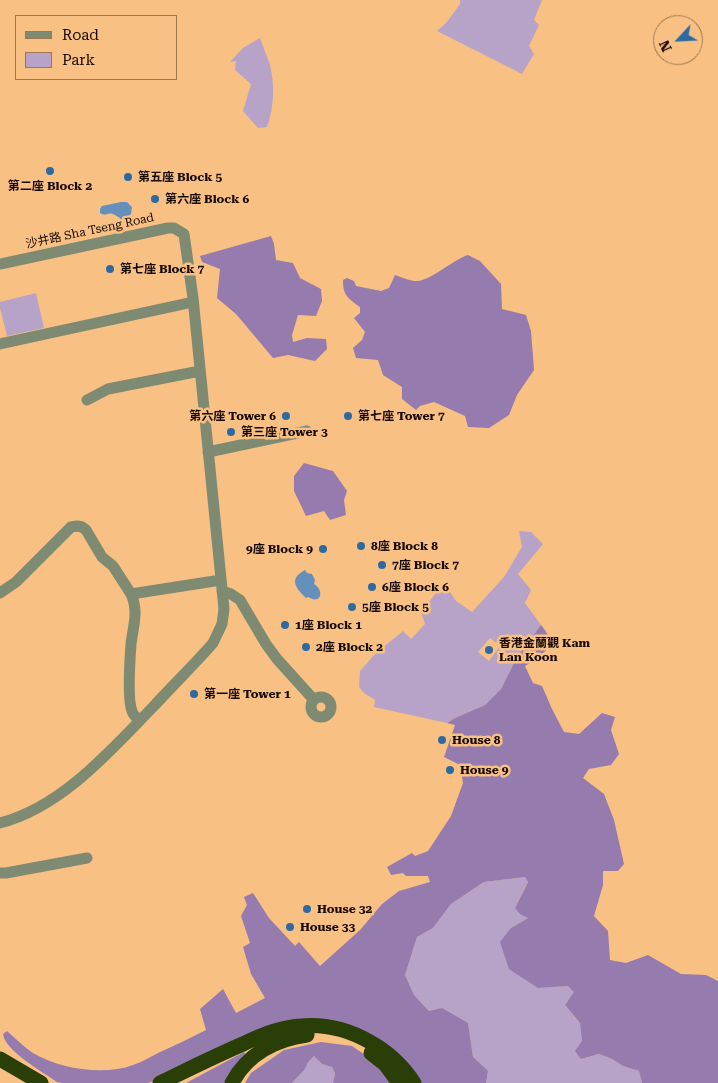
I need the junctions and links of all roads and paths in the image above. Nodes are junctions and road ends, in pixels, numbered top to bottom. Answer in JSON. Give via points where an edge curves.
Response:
{"nodes":[{"id":1,"x":0,"y":264,"type":"edge"},
{"id":2,"x":193,"y":302,"type":"junction"},
{"id":3,"x":0,"y":344,"type":"edge"},
{"id":4,"x":200,"y":371,"type":"junction"},
{"id":5,"x":87,"y":400,"type":"dead end"},
{"id":6,"x":307,"y":431,"type":"dead end"},
{"id":7,"x":208,"y":452,"type":"junction"},
{"id":8,"x":222,"y":585,"type":"junction"},
{"id":9,"x":0,"y":593,"type":"edge"},
{"id":10,"x":131,"y":594,"type":"junction"},
{"id":11,"x":314,"y":700,"type":"dead end"},
{"id":12,"x":139,"y":720,"type":"junction"},
{"id":13,"x":0,"y":823,"type":"edge"},
{"id":14,"x":87,"y":858,"type":"dead end"},
{"id":15,"x":0,"y":873,"type":"edge"},
{"id":16,"x":0,"y":1059,"type":"edge"},
{"id":17,"x":0,"y":1065,"type":"edge"},
{"id":18,"x":21,"y":1083,"type":"edge"},
{"id":19,"x":41,"y":1083,"type":"edge"},
{"id":20,"x":160,"y":1083,"type":"edge"},
{"id":21,"x":232,"y":1083,"type":"edge"},
{"id":22,"x":399,"y":1083,"type":"edge"},
{"id":23,"x":414,"y":1083,"type":"edge"}],
"edges":[{"from":1,"to":2,"type":"street","name":"沙井路 Sha Tseng Road","via":[[174,228],[184,234]]},
{"from":2,"to":3,"type":"street"},
{"from":2,"to":4,"type":"street"},
{"from":4,"to":5,"type":"street","via":[[108,390]]},
{"from":4,"to":7,"type":"street"},
{"from":6,"to":7,"type":"street"},
{"from":7,"to":8,"type":"street"},
{"from":8,"to":10,"type":"street"},
{"from":8,"to":11,"type":"street","via":[[240,600],[266,644]]},
{"from":8,"to":12,"type":"street","via":[[224,617],[213,643]]},
{"from":9,"to":10,"type":"street","via":[[16,582],[71,527],[77,526],[86,530]]},
{"from":10,"to":12,"type":"street","via":[[136,614],[130,652],[130,701],[132,712]]},
{"from":12,"to":13,"type":"street","via":[[107,754],[65,790],[37,808]]},
{"from":14,"to":15,"type":"street"},
{"from":16,"to":19,"type":"highway"},
{"from":17,"to":18,"type":"highway"},
{"from":20,"to":23,"type":"highway","via":[[260,1036],[300,1026],[341,1029],[361,1036],[395,1059]]},
{"from":21,"to":22,"type":"highway","via":[[244,1064],[259,1052],[288,1038],[314,1034],[339,1038],[362,1047],[385,1064]]}]}
